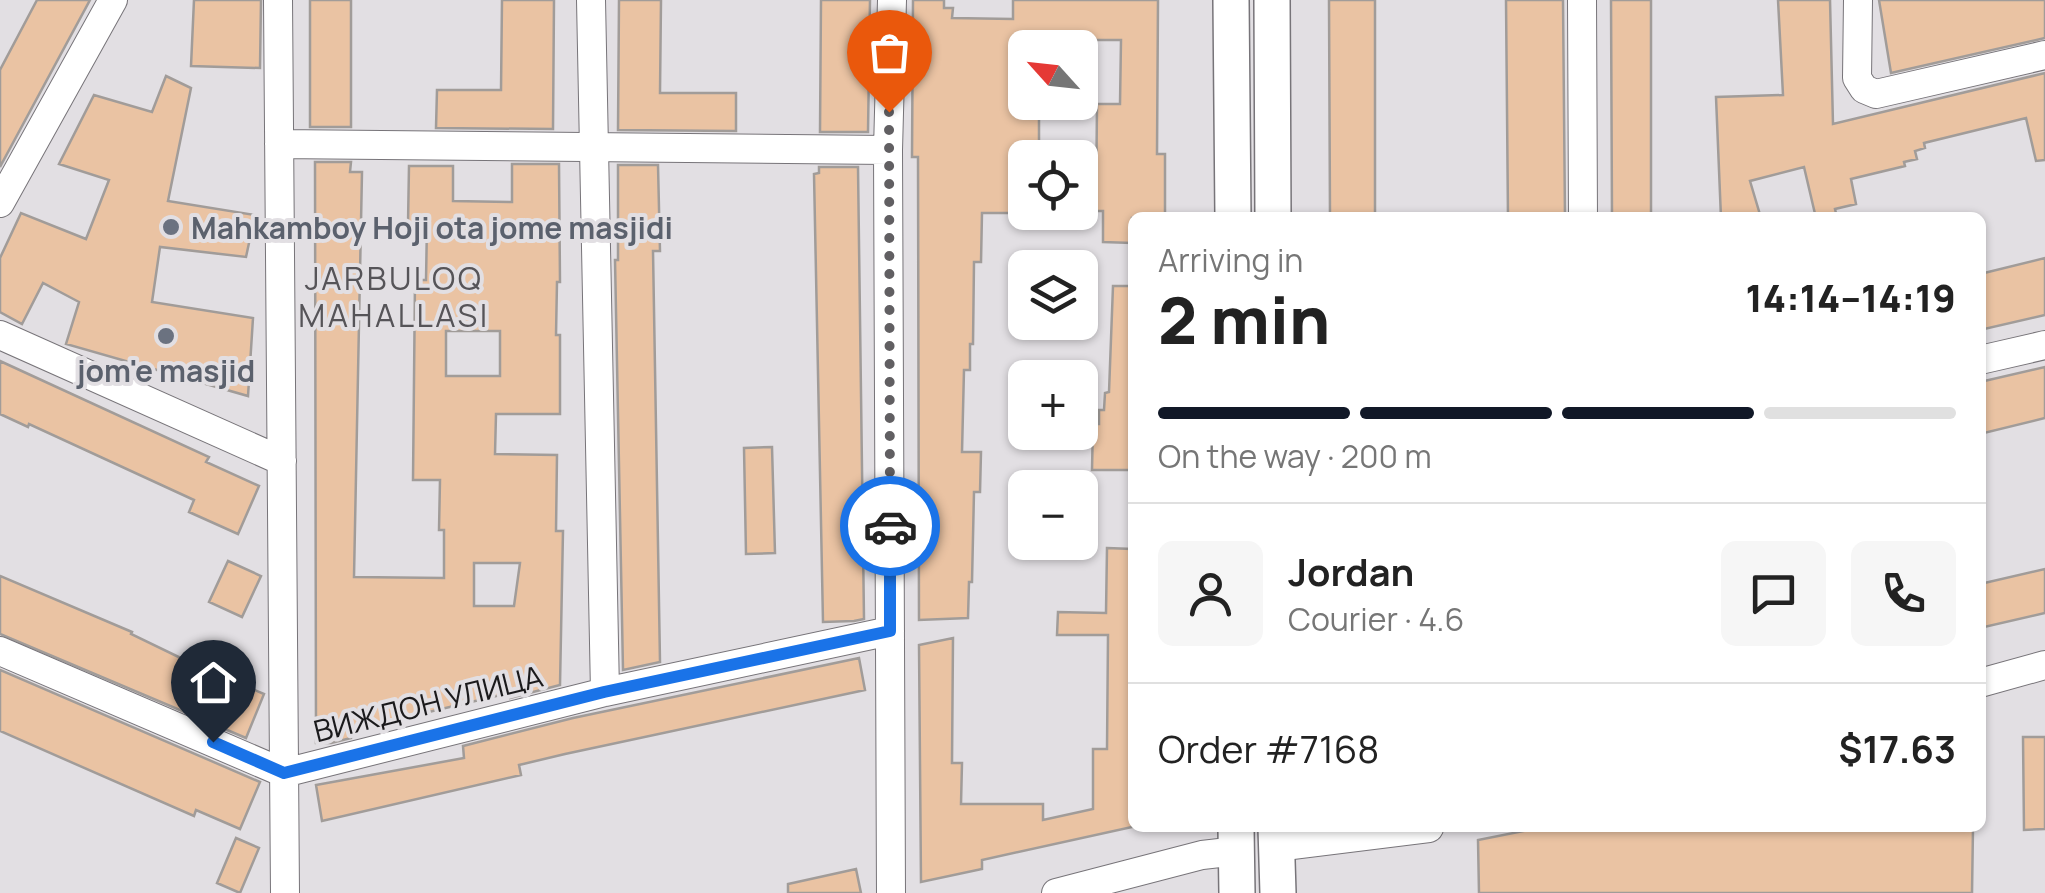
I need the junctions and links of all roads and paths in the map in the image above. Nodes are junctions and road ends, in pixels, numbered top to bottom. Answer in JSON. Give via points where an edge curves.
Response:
{"nodes":[{"id":1,"x":113,"y":0,"type":"edge"},
{"id":2,"x":278,"y":0,"type":"edge"},
{"id":3,"x":591,"y":0,"type":"edge"},
{"id":4,"x":892,"y":0,"type":"edge"},
{"id":5,"x":1231,"y":0,"type":"edge"},
{"id":6,"x":1272,"y":0,"type":"edge"},
{"id":7,"x":1582,"y":0,"type":"edge"},
{"id":8,"x":1858,"y":0,"type":"edge"},
{"id":9,"x":2045,"y":55,"type":"edge"},
{"id":10,"x":279,"y":144,"type":"junction"},
{"id":11,"x":594,"y":148,"type":"junction"},
{"id":12,"x":888,"y":150,"type":"junction"},
{"id":13,"x":1,"y":198,"type":"edge"},
{"id":14,"x":1233,"y":212,"type":"edge"},
{"id":15,"x":1273,"y":212,"type":"edge"},
{"id":16,"x":1583,"y":212,"type":"edge"},
{"id":17,"x":0,"y":335,"type":"edge"},
{"id":18,"x":2045,"y":345,"type":"edge"},
{"id":19,"x":1986,"y":359,"type":"edge"},
{"id":20,"x":282,"y":461,"type":"junction"},
{"id":21,"x":890,"y":631,"type":"junction"},
{"id":22,"x":0,"y":650,"type":"edge"},
{"id":23,"x":2045,"y":665,"type":"edge"},
{"id":24,"x":1986,"y":681,"type":"edge"},
{"id":25,"x":604,"y":692,"type":"junction"},
{"id":26,"x":284,"y":773,"type":"junction"},
{"id":27,"x":1362,"y":832,"type":"edge"},
{"id":28,"x":1276,"y":837,"type":"edge"},
{"id":29,"x":1236,"y":839,"type":"edge"},
{"id":30,"x":285,"y":893,"type":"edge"},
{"id":31,"x":890,"y":893,"type":"edge"},
{"id":32,"x":1056,"y":893,"type":"edge"},
{"id":33,"x":1237,"y":893,"type":"edge"},
{"id":34,"x":1278,"y":893,"type":"edge"}],
"edges":[{"from":1,"to":13,"type":"street"},
{"from":2,"to":10,"type":"street"},
{"from":3,"to":11,"type":"street"},
{"from":4,"to":12,"type":"street"},
{"from":5,"to":14,"type":"main road"},
{"from":6,"to":15,"type":"main road"},
{"from":7,"to":16,"type":"street"},
{"from":8,"to":9,"type":"street","via":[[1857,78],[1876,94]]},
{"from":10,"to":11,"type":"street"},
{"from":10,"to":20,"type":"street"},
{"from":11,"to":12,"type":"street"},
{"from":11,"to":25,"type":"street"},
{"from":12,"to":21,"type":"street"},
{"from":17,"to":20,"type":"street"},
{"from":18,"to":19,"type":"street"},
{"from":20,"to":26,"type":"street"},
{"from":21,"to":25,"type":"street","name":"ВИЖДОН УЛИЦА"},
{"from":21,"to":31,"type":"street"},
{"from":22,"to":26,"type":"street","name":"ВИЖДОН УЛИЦА"},
{"from":23,"to":24,"type":"street"},
{"from":25,"to":26,"type":"street","name":"ВИЖДОН УЛИЦА"},
{"from":26,"to":30,"type":"street"},
{"from":27,"to":28,"type":"street"},
{"from":28,"to":29,"type":"main road"},
{"from":28,"to":34,"type":"main road"},
{"from":29,"to":32,"type":"street","via":[[1202,855]]},
{"from":29,"to":33,"type":"main road"}]}
